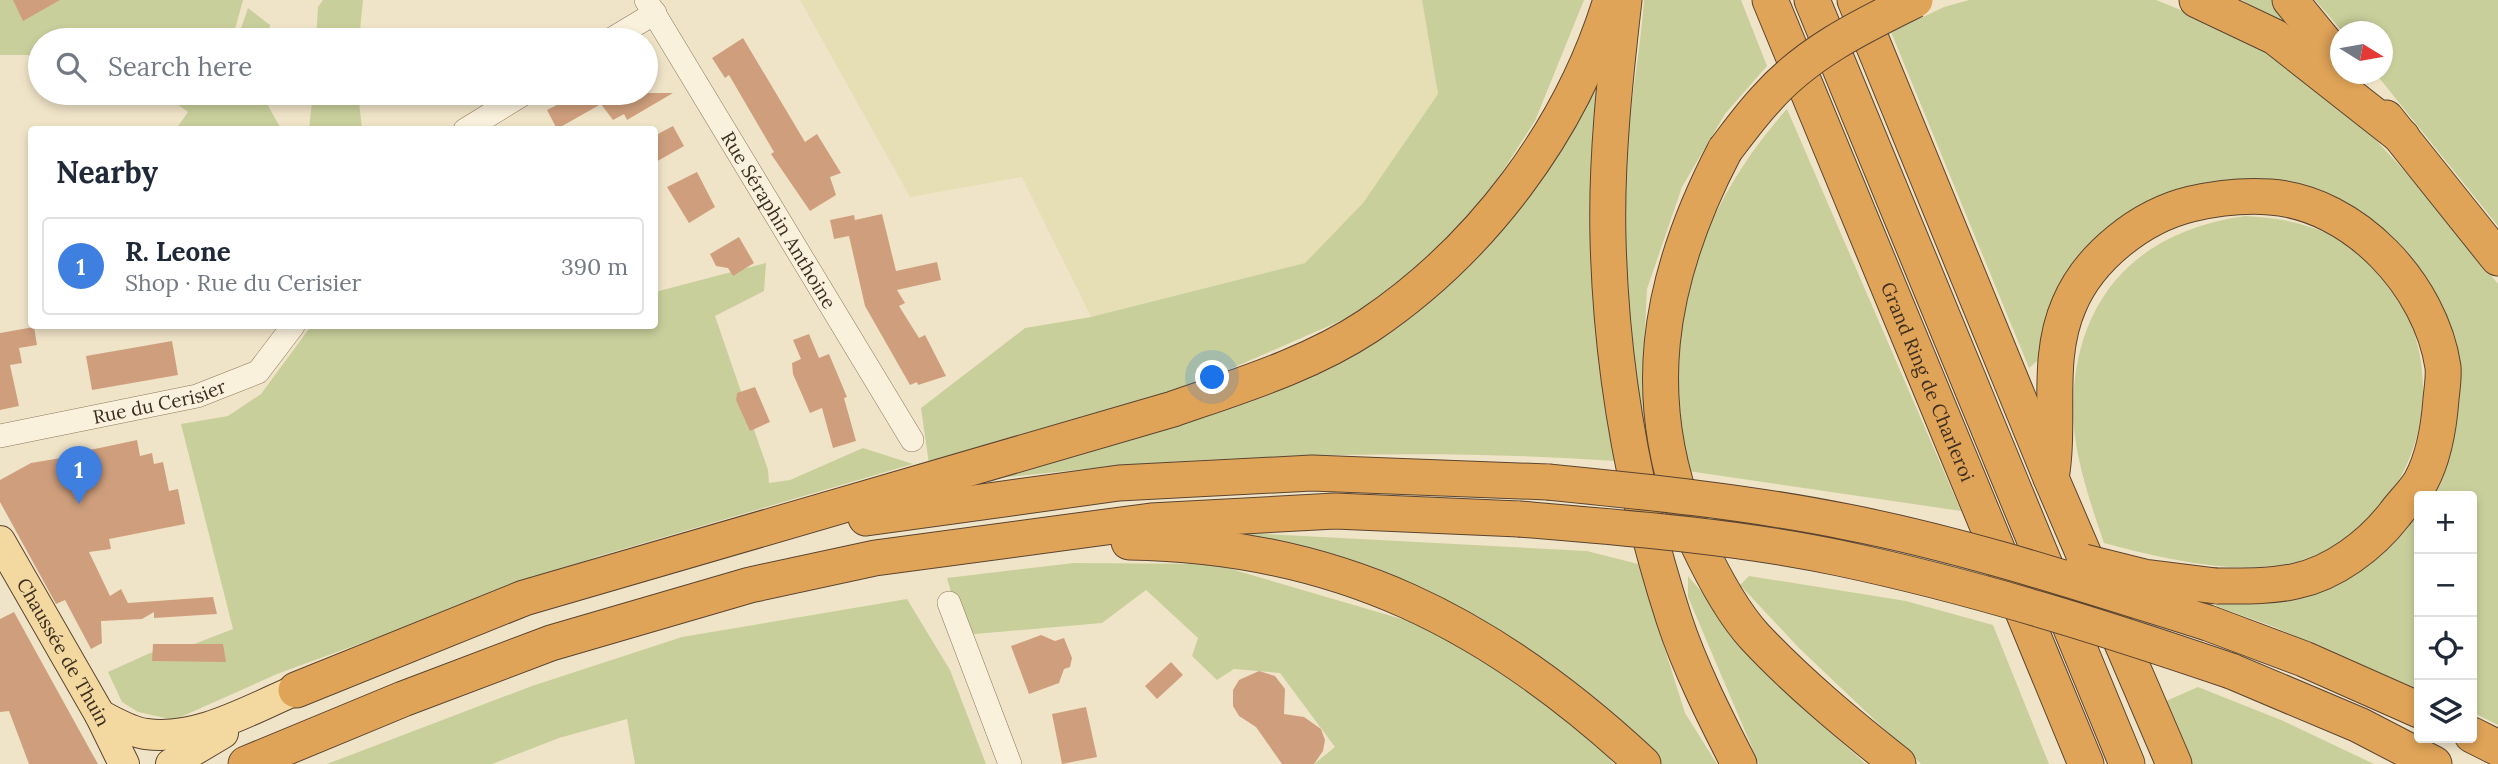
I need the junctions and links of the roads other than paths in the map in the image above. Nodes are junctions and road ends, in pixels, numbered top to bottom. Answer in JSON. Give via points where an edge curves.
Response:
{"nodes":[{"id":1,"x":1611,"y":0,"type":"edge"},
{"id":2,"x":1624,"y":0,"type":"edge"},
{"id":3,"x":1770,"y":0,"type":"edge"},
{"id":4,"x":1812,"y":0,"type":"edge"},
{"id":5,"x":1855,"y":0,"type":"edge"},
{"id":6,"x":1915,"y":0,"type":"edge"},
{"id":7,"x":2197,"y":0,"type":"edge"},
{"id":8,"x":2290,"y":0,"type":"edge"},
{"id":9,"x":650,"y":4,"type":"edge"},
{"id":10,"x":623,"y":28,"type":"edge"},
{"id":11,"x":2330,"y":49,"type":"edge"},
{"id":12,"x":2359,"y":84,"type":"edge"},
{"id":13,"x":506,"y":105,"type":"edge"},
{"id":14,"x":471,"y":126,"type":"edge"},
{"id":15,"x":2402,"y":137,"type":"junction"},
{"id":16,"x":2498,"y":258,"type":"edge"},
{"id":17,"x":291,"y":329,"type":"edge"},
{"id":18,"x":0,"y":436,"type":"edge"},
{"id":19,"x":912,"y":440,"type":"dead end"},
{"id":20,"x":2051,"y":478,"type":"junction"},
{"id":21,"x":1060,"y":532,"type":"junction"},
{"id":22,"x":738,"y":538,"type":"junction"},
{"id":23,"x":0,"y":541,"type":"edge"},
{"id":24,"x":1975,"y":552,"type":"junction"},
{"id":25,"x":949,"y":603,"type":"dead end"},
{"id":26,"x":296,"y":690,"type":"junction"},
{"id":27,"x":2414,"y":708,"type":"edge"},
{"id":28,"x":100,"y":715,"type":"junction"},
{"id":29,"x":2477,"y":738,"type":"edge"},
{"id":30,"x":2498,"y":748,"type":"edge"},
{"id":31,"x":124,"y":764,"type":"edge"},
{"id":32,"x":171,"y":764,"type":"edge"},
{"id":33,"x":246,"y":764,"type":"edge"},
{"id":34,"x":1010,"y":764,"type":"edge"},
{"id":35,"x":1643,"y":764,"type":"edge"},
{"id":36,"x":1739,"y":764,"type":"edge"},
{"id":37,"x":1898,"y":764,"type":"edge"},
{"id":38,"x":2086,"y":764,"type":"edge"},
{"id":39,"x":2127,"y":764,"type":"edge"},
{"id":40,"x":2174,"y":764,"type":"edge"},
{"id":41,"x":2434,"y":764,"type":"edge"}],
"edges":[{"from":1,"to":22,"type":"highway","via":[[1575,89],[1538,155],[1484,224],[1427,281],[1366,327],[1276,373],[1173,409]]},
{"from":2,"to":36,"type":"highway","via":[[1611,139],[1608,236],[1614,343],[1628,439],[1643,512],[1675,621]]},
{"from":3,"to":38,"type":"highway","name":"Grand Ring de Charleroi"},
{"from":4,"to":39,"type":"highway","name":"Grand Ring de Charleroi"},
{"from":5,"to":20,"type":"highway"},
{"from":6,"to":37,"type":"highway","bridge":true,"via":[[1813,57],[1767,97],[1725,150],[1679,250],[1660,362],[1663,423],[1683,505],[1712,574],[1754,636]]},
{"from":7,"to":15,"type":"highway","via":[[2274,37]]},
{"from":8,"to":11,"type":"highway"},
{"from":9,"to":10,"type":"street"},
{"from":9,"to":19,"type":"street","name":"Rue Séraphin Anthoine"},
{"from":12,"to":15,"type":"highway"},
{"from":13,"to":14,"type":"street"},
{"from":15,"to":16,"type":"highway"},
{"from":17,"to":18,"type":"street","name":"Rue du Cerisier","via":[[258,372],[197,396]]},
{"from":20,"to":24,"type":"highway","bridge":true,"via":[[2056,447],[2055,355],[2068,306],[2090,268],[2118,242],[2171,209],[2214,199],[2272,197],[2315,208],[2354,229],[2395,262],[2426,310],[2443,369],[2439,426],[2421,480],[2383,529],[2345,561],[2297,581],[2216,586],[2144,577],[2005,546]]},
{"from":20,"to":40,"type":"highway"},
{"from":21,"to":33,"type":"highway","via":[[875,558],[750,585],[551,643]]},
{"from":21,"to":35,"type":"highway","via":[[1093,542],[1166,543],[1250,553],[1370,584],[1469,631],[1524,665],[1581,707]]},
{"from":21,"to":41,"type":"highway","bridge":true,"via":[[1152,521],[1335,512],[1519,519],[1667,531],[1838,558],[2056,613],[2231,671],[2359,725]]},
{"from":22,"to":24,"type":"highway","bridge":true,"via":[[1119,483],[1312,473],[1548,482],[1675,494],[1846,522]]},
{"from":22,"to":26,"type":"highway","via":[[524,598]]},
{"from":23,"to":28,"type":"main road","name":"Chaussée de Thuin"},
{"from":24,"to":27,"type":"highway","bridge":true,"via":[[2208,623]]},
{"from":25,"to":34,"type":"street"},
{"from":26,"to":28,"type":"main road","via":[[179,734],[144,734]]},
{"from":26,"to":32,"type":"main road"},
{"from":28,"to":31,"type":"main road","name":"Chaussée de Thuin"},
{"from":29,"to":30,"type":"highway"}]}
